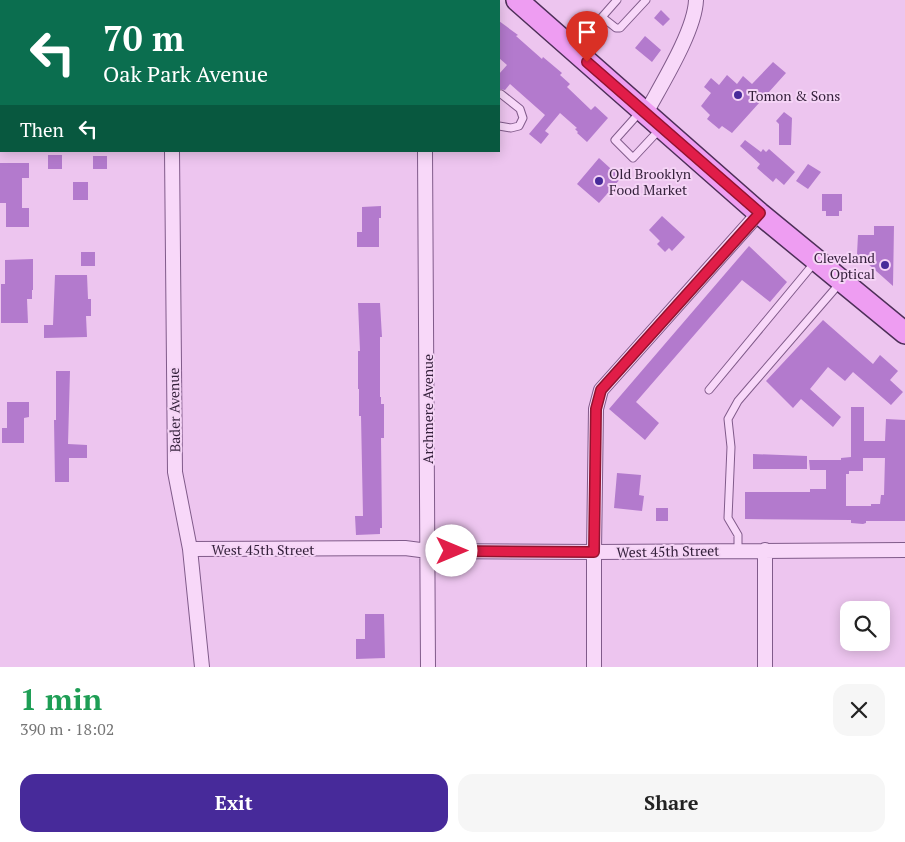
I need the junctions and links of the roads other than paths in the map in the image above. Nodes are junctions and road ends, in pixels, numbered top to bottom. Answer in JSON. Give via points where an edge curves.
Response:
{"nodes":[{"id":1,"x":517,"y":0,"type":"edge"},
{"id":2,"x":617,"y":0,"type":"edge"},
{"id":3,"x":646,"y":0,"type":"edge"},
{"id":4,"x":696,"y":0,"type":"edge"},
{"id":5,"x":602,"y":17,"type":"junction"},
{"id":6,"x":574,"y":50,"type":"junction"},
{"id":7,"x":501,"y":94,"type":"dead end"},
{"id":8,"x":644,"y":111,"type":"junction"},
{"id":9,"x":500,"y":126,"type":"edge"},
{"id":10,"x":662,"y":127,"type":"junction"},
{"id":11,"x":172,"y":152,"type":"edge"},
{"id":12,"x":425,"y":152,"type":"edge"},
{"id":13,"x":760,"y":213,"type":"junction"},
{"id":14,"x":817,"y":260,"type":"junction"},
{"id":15,"x":842,"y":281,"type":"junction"},
{"id":16,"x":905,"y":333,"type":"edge"},
{"id":17,"x":708,"y":390,"type":"dead end"},
{"id":18,"x":190,"y":550,"type":"junction"},
{"id":19,"x":738,"y":550,"type":"junction"},
{"id":20,"x":764,"y":550,"type":"junction"},
{"id":21,"x":905,"y":550,"type":"edge"},
{"id":22,"x":428,"y":551,"type":"junction"},
{"id":23,"x":594,"y":552,"type":"junction"},
{"id":24,"x":202,"y":667,"type":"edge"},
{"id":25,"x":428,"y":667,"type":"edge"},
{"id":26,"x":594,"y":667,"type":"edge"},
{"id":27,"x":764,"y":667,"type":"edge"}],
"edges":[{"from":1,"to":6,"type":"main road"},
{"from":2,"to":5,"type":"lane"},
{"from":3,"to":5,"type":"lane","via":[[623,27],[616,28]]},
{"from":4,"to":8,"type":"street","via":[[696,10],[677,57]]},
{"from":5,"to":6,"type":"lane"},
{"from":6,"to":8,"type":"main road"},
{"from":7,"to":9,"type":"lane","via":[[522,113],[522,123],[511,128]]},
{"from":8,"to":10,"type":"main road"},
{"from":8,"to":10,"type":"lane","via":[[615,140],[634,158]]},
{"from":10,"to":13,"type":"main road"},
{"from":11,"to":18,"type":"street","name":"Bader Avenue","via":[[175,472]]},
{"from":12,"to":22,"type":"street","name":"Archmere Avenue"},
{"from":13,"to":14,"type":"main road"},
{"from":13,"to":23,"type":"street","via":[[601,390],[596,409]]},
{"from":14,"to":15,"type":"main road"},
{"from":14,"to":17,"type":"lane"},
{"from":15,"to":16,"type":"main road"},
{"from":15,"to":19,"type":"lane","via":[[738,401],[728,419],[731,447],[728,518],[738,535]]},
{"from":18,"to":22,"type":"street","name":"West 45th Street","via":[[405,548]]},
{"from":18,"to":24,"type":"street","name":"Bader Avenue"},
{"from":19,"to":20,"type":"street","name":"West 45th Street"},
{"from":19,"to":23,"type":"street","name":"West 45th Street"},
{"from":20,"to":21,"type":"street","name":"West 45th Street"},
{"from":20,"to":27,"type":"street"},
{"from":22,"to":23,"type":"street","name":"West 45th Street"},
{"from":22,"to":25,"type":"street","name":"Archmere Avenue"},
{"from":23,"to":26,"type":"street"}]}
